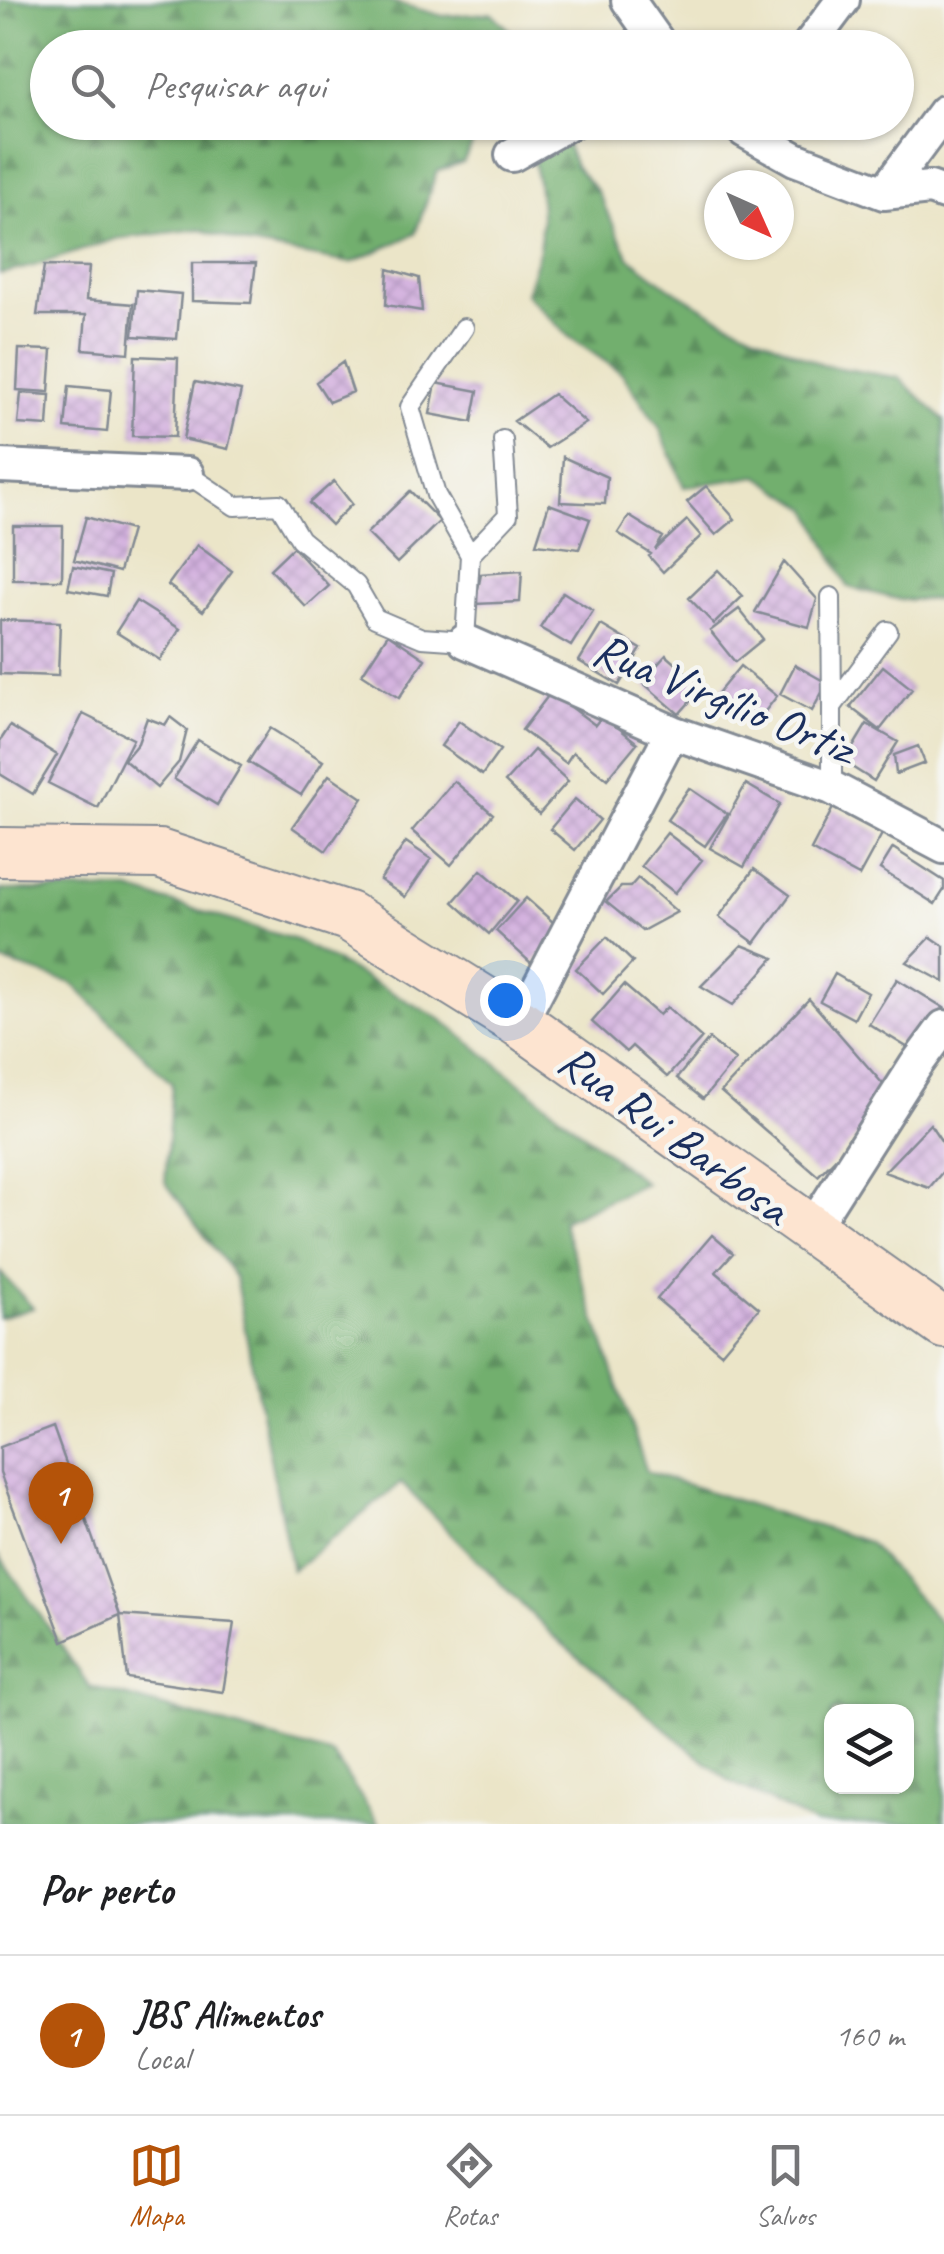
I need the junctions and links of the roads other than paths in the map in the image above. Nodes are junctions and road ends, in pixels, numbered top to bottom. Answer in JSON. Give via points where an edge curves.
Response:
{"nodes":[{"id":1,"x":843,"y":0,"type":"edge"},
{"id":2,"x":820,"y":30,"type":"edge"},
{"id":3,"x":944,"y":112,"type":"edge"},
{"id":4,"x":538,"y":140,"type":"edge"},
{"id":5,"x":767,"y":140,"type":"edge"},
{"id":6,"x":512,"y":154,"type":"dead end"},
{"id":7,"x":944,"y":193,"type":"edge"},
{"id":8,"x":884,"y":194,"type":"junction"},
{"id":9,"x":464,"y":328,"type":"dead end"},
{"id":10,"x":504,"y":440,"type":"dead end"},
{"id":11,"x":0,"y":466,"type":"edge"},
{"id":12,"x":187,"y":474,"type":"joint"},
{"id":13,"x":470,"y":556,"type":"junction"},
{"id":14,"x":832,"y":597,"type":"dead end"},
{"id":15,"x":888,"y":630,"type":"dead end"},
{"id":16,"x":465,"y":641,"type":"junction"},
{"id":17,"x":832,"y":707,"type":"junction"},
{"id":18,"x":672,"y":732,"type":"junction"},
{"id":19,"x":832,"y":788,"type":"junction"},
{"id":20,"x":944,"y":846,"type":"edge"},
{"id":21,"x":0,"y":852,"type":"edge"},
{"id":22,"x":520,"y":1022,"type":"junction"},
{"id":23,"x":944,"y":1027,"type":"edge"},
{"id":24,"x":811,"y":1230,"type":"junction"},
{"id":25,"x":944,"y":1324,"type":"edge"}],
"edges":[{"from":1,"to":2,"type":"street"},
{"from":3,"to":8,"type":"street"},
{"from":4,"to":6,"type":"street"},
{"from":5,"to":8,"type":"street"},
{"from":7,"to":8,"type":"street","via":[[930,188]]},
{"from":9,"to":13,"type":"lane","via":[[410,407],[436,495]]},
{"from":10,"to":13,"type":"lane","via":[[508,515]]},
{"from":11,"to":12,"type":"street"},
{"from":12,"to":16,"type":"lane","via":[[235,506],[279,504],[300,539],[356,584],[375,618],[422,638]]},
{"from":13,"to":16,"type":"lane"},
{"from":14,"to":17,"type":"lane"},
{"from":15,"to":17,"type":"lane"},
{"from":16,"to":18,"type":"street","name":"Rua Virgílio Ortiz"},
{"from":17,"to":19,"type":"lane"},
{"from":18,"to":19,"type":"street","name":"Rua Virgílio Ortiz"},
{"from":18,"to":22,"type":"street"},
{"from":19,"to":20,"type":"street","name":"Rua Virgílio Ortiz"},
{"from":21,"to":22,"type":"main road","name":"Rua Rui Barbosa","via":[[160,854],[348,916]]},
{"from":22,"to":24,"type":"main road","name":"Rua Rui Barbosa"},
{"from":23,"to":24,"type":"street"},
{"from":24,"to":25,"type":"main road","name":"Rua Rui Barbosa"}]}
